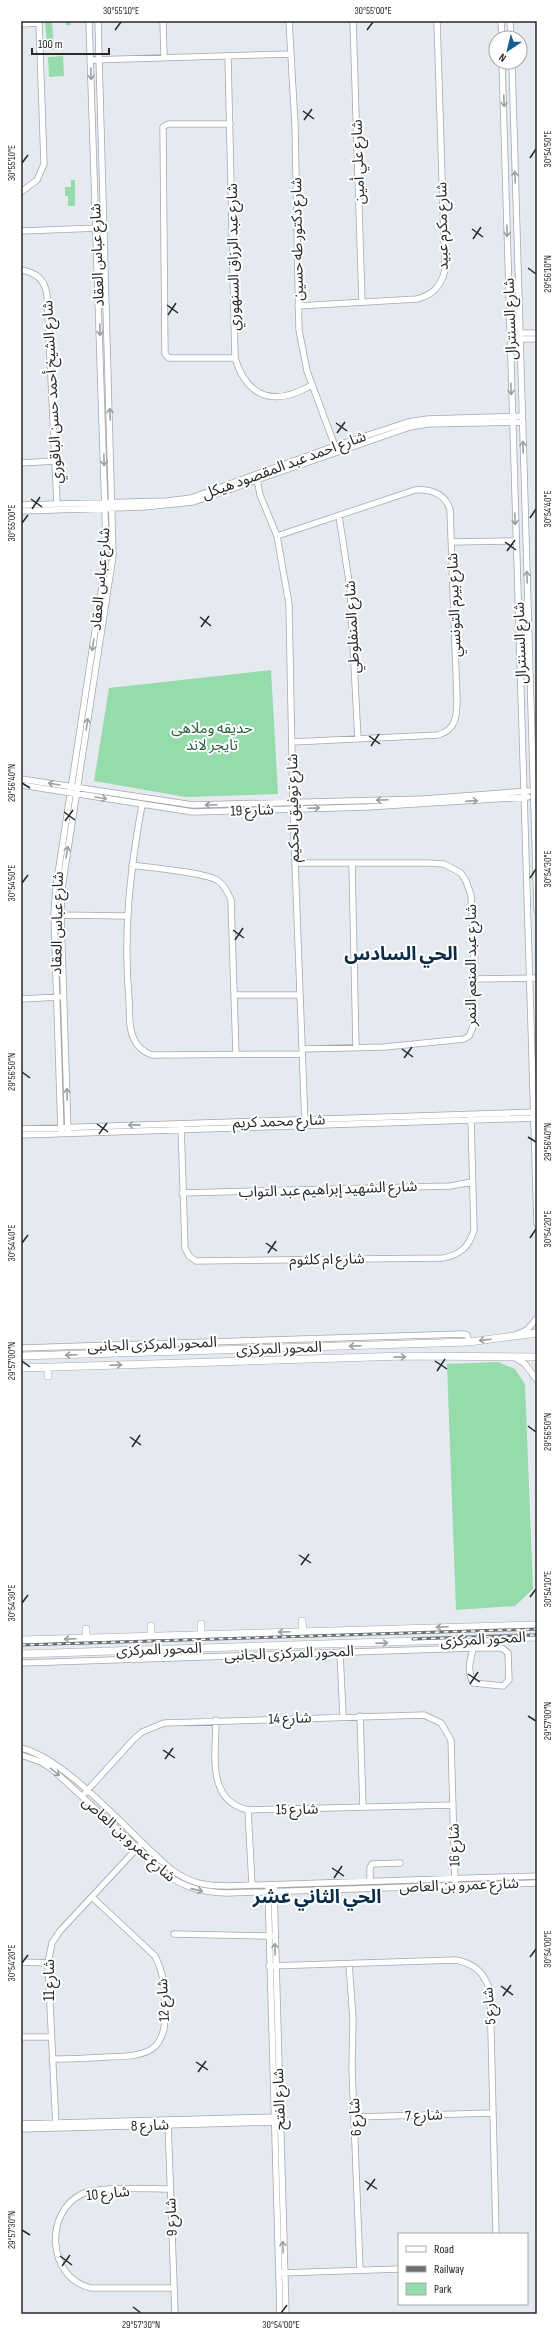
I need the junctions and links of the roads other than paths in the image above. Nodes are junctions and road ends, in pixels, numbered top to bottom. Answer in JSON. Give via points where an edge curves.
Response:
{"nodes":[{"id":1,"x":89,"y":21,"type":"edge"},
{"id":2,"x":98,"y":21,"type":"edge"},
{"id":3,"x":163,"y":21,"type":"edge"},
{"id":4,"x":290,"y":21,"type":"edge"},
{"id":5,"x":354,"y":21,"type":"edge"},
{"id":6,"x":437,"y":21,"type":"edge"},
{"id":7,"x":39,"y":22,"type":"edge"},
{"id":8,"x":21,"y":24,"type":"edge"},
{"id":9,"x":290,"y":54,"type":"junction"},
{"id":10,"x":228,"y":56,"type":"junction"},
{"id":11,"x":164,"y":58,"type":"junction"},
{"id":12,"x":98,"y":59,"type":"junction"},
{"id":13,"x":90,"y":60,"type":"junction"},
{"id":14,"x":502,"y":70,"type":"edge"},
{"id":15,"x":512,"y":70,"type":"edge"},
{"id":16,"x":230,"y":124,"type":"junction"},
{"id":17,"x":21,"y":192,"type":"edge"},
{"id":18,"x":96,"y":228,"type":"junction"},
{"id":19,"x":103,"y":228,"type":"junction"},
{"id":20,"x":21,"y":231,"type":"edge"},
{"id":21,"x":21,"y":270,"type":"edge"},
{"id":22,"x":362,"y":302,"type":"junction"},
{"id":23,"x":298,"y":306,"type":"junction"},
{"id":24,"x":537,"y":333,"type":"edge"},
{"id":25,"x":520,"y":336,"type":"junction"},
{"id":26,"x":537,"y":339,"type":"edge"},
{"id":27,"x":235,"y":358,"type":"junction"},
{"id":28,"x":312,"y":385,"type":"junction"},
{"id":29,"x":512,"y":419,"type":"junction"},
{"id":30,"x":522,"y":419,"type":"junction"},
{"id":31,"x":335,"y":448,"type":"junction"},
{"id":32,"x":55,"y":461,"type":"junction"},
{"id":33,"x":21,"y":463,"type":"edge"},
{"id":34,"x":257,"y":480,"type":"junction"},
{"id":35,"x":248,"y":482,"type":"junction"},
{"id":36,"x":260,"y":495,"type":"junction"},
{"id":37,"x":57,"y":504,"type":"junction"},
{"id":38,"x":21,"y":505,"type":"edge"},
{"id":39,"x":105,"y":506,"type":"junction"},
{"id":40,"x":113,"y":506,"type":"junction"},
{"id":41,"x":21,"y":511,"type":"edge"},
{"id":42,"x":339,"y":516,"type":"junction"},
{"id":43,"x":277,"y":536,"type":"junction"},
{"id":44,"x":516,"y":541,"type":"junction"},
{"id":45,"x":452,"y":542,"type":"junction"},
{"id":46,"x":358,"y":739,"type":"junction"},
{"id":47,"x":292,"y":742,"type":"junction"},
{"id":48,"x":21,"y":779,"type":"edge"},
{"id":49,"x":21,"y":785,"type":"edge"},
{"id":50,"x":70,"y":790,"type":"junction"},
{"id":51,"x":77,"y":791,"type":"junction"},
{"id":52,"x":526,"y":794,"type":"junction"},
{"id":53,"x":533,"y":794,"type":"junction"},
{"id":54,"x":142,"y":805,"type":"junction"},
{"id":55,"x":293,"y":806,"type":"junction"},
{"id":56,"x":295,"y":863,"type":"junction"},
{"id":57,"x":352,"y":863,"type":"junction"},
{"id":58,"x":132,"y":865,"type":"junction"},
{"id":59,"x":537,"y":910,"type":"edge"},
{"id":60,"x":61,"y":915,"type":"junction"},
{"id":61,"x":126,"y":916,"type":"junction"},
{"id":62,"x":530,"y":978,"type":"junction"},
{"id":63,"x":537,"y":978,"type":"edge"},
{"id":64,"x":473,"y":979,"type":"junction"},
{"id":65,"x":234,"y":995,"type":"junction"},
{"id":66,"x":300,"y":995,"type":"junction"},
{"id":67,"x":63,"y":996,"type":"junction"},
{"id":68,"x":57,"y":997,"type":"junction"},
{"id":69,"x":21,"y":999,"type":"edge"},
{"id":70,"x":64,"y":1034,"type":"junction"},
{"id":71,"x":58,"y":1035,"type":"junction"},
{"id":72,"x":356,"y":1048,"type":"junction"},
{"id":73,"x":302,"y":1051,"type":"junction"},
{"id":74,"x":236,"y":1054,"type":"junction"},
{"id":75,"x":535,"y":1115,"type":"edge"},
{"id":76,"x":471,"y":1119,"type":"junction"},
{"id":77,"x":304,"y":1123,"type":"junction"},
{"id":78,"x":181,"y":1127,"type":"junction"},
{"id":79,"x":21,"y":1130,"type":"edge"},
{"id":80,"x":61,"y":1130,"type":"junction"},
{"id":81,"x":68,"y":1130,"type":"junction"},
{"id":82,"x":21,"y":1135,"type":"edge"},
{"id":83,"x":473,"y":1182,"type":"junction"},
{"id":84,"x":182,"y":1193,"type":"junction"},
{"id":85,"x":537,"y":1224,"type":"edge"},
{"id":86,"x":537,"y":1318,"type":"edge"},
{"id":87,"x":537,"y":1333,"type":"edge"},
{"id":88,"x":511,"y":1337,"type":"junction"},
{"id":89,"x":469,"y":1342,"type":"junction"},
{"id":90,"x":21,"y":1348,"type":"edge"},
{"id":91,"x":202,"y":1350,"type":"junction"},
{"id":92,"x":225,"y":1350,"type":"junction"},
{"id":93,"x":21,"y":1356,"type":"edge"},
{"id":94,"x":512,"y":1356,"type":"junction"},
{"id":95,"x":537,"y":1357,"type":"edge"},
{"id":96,"x":202,"y":1362,"type":"junction"},
{"id":97,"x":226,"y":1362,"type":"junction"},
{"id":98,"x":48,"y":1367,"type":"junction"},
{"id":99,"x":21,"y":1368,"type":"edge"},
{"id":100,"x":48,"y":1376,"type":"dead end"},
{"id":101,"x":537,"y":1380,"type":"edge"},
{"id":102,"x":302,"y":1621,"type":"dead end"},
{"id":103,"x":201,"y":1624,"type":"dead end"},
{"id":104,"x":536,"y":1625,"type":"edge"},
{"id":105,"x":151,"y":1626,"type":"dead end"},
{"id":106,"x":86,"y":1629,"type":"dead end"},
{"id":107,"x":303,"y":1631,"type":"junction"},
{"id":108,"x":201,"y":1634,"type":"junction"},
{"id":109,"x":151,"y":1636,"type":"junction"},
{"id":110,"x":537,"y":1637,"type":"edge"},
{"id":111,"x":86,"y":1638,"type":"junction"},
{"id":112,"x":475,"y":1639,"type":"junction"},
{"id":113,"x":21,"y":1640,"type":"edge"},
{"id":114,"x":332,"y":1644,"type":"junction"},
{"id":115,"x":473,"y":1648,"type":"junction"},
{"id":116,"x":125,"y":1650,"type":"junction"},
{"id":117,"x":332,"y":1652,"type":"junction"},
{"id":118,"x":340,"y":1652,"type":"junction"},
{"id":119,"x":21,"y":1654,"type":"edge"},
{"id":120,"x":125,"y":1658,"type":"junction"},
{"id":121,"x":21,"y":1663,"type":"edge"},
{"id":122,"x":343,"y":1716,"type":"junction"},
{"id":123,"x":360,"y":1716,"type":"junction"},
{"id":124,"x":216,"y":1720,"type":"junction"},
{"id":125,"x":21,"y":1748,"type":"edge"},
{"id":126,"x":21,"y":1755,"type":"edge"},
{"id":127,"x":87,"y":1791,"type":"junction"},
{"id":128,"x":82,"y":1796,"type":"junction"},
{"id":129,"x":453,"y":1805,"type":"junction"},
{"id":130,"x":364,"y":1807,"type":"junction"},
{"id":131,"x":248,"y":1810,"type":"junction"},
{"id":132,"x":142,"y":1843,"type":"junction"},
{"id":133,"x":138,"y":1848,"type":"junction"},
{"id":134,"x":400,"y":1863,"type":"dead end"},
{"id":135,"x":537,"y":1876,"type":"edge"},
{"id":136,"x":455,"y":1879,"type":"junction"},
{"id":137,"x":370,"y":1881,"type":"junction"},
{"id":138,"x":537,"y":1883,"type":"edge"},
{"id":139,"x":271,"y":1884,"type":"junction"},
{"id":140,"x":252,"y":1885,"type":"junction"},
{"id":141,"x":455,"y":1885,"type":"junction"},
{"id":142,"x":271,"y":1891,"type":"junction"},
{"id":143,"x":92,"y":1897,"type":"junction"},
{"id":144,"x":174,"y":1934,"type":"dead end"},
{"id":145,"x":272,"y":1936,"type":"junction"},
{"id":146,"x":21,"y":1962,"type":"edge"},
{"id":147,"x":48,"y":1963,"type":"junction"},
{"id":148,"x":349,"y":1964,"type":"junction"},
{"id":149,"x":272,"y":1966,"type":"junction"},
{"id":150,"x":21,"y":2037,"type":"edge"},
{"id":151,"x":51,"y":2037,"type":"junction"},
{"id":152,"x":52,"y":2060,"type":"junction"},
{"id":153,"x":492,"y":2113,"type":"junction"},
{"id":154,"x":355,"y":2117,"type":"junction"},
{"id":155,"x":277,"y":2119,"type":"junction"},
{"id":156,"x":168,"y":2122,"type":"junction"},
{"id":157,"x":21,"y":2124,"type":"edge"},
{"id":158,"x":55,"y":2125,"type":"junction"},
{"id":159,"x":21,"y":2129,"type":"edge"},
{"id":160,"x":170,"y":2189,"type":"junction"},
{"id":161,"x":496,"y":2233,"type":"edge"},
{"id":162,"x":398,"y":2269,"type":"edge"},
{"id":163,"x":360,"y":2270,"type":"junction"},
{"id":164,"x":282,"y":2273,"type":"junction"},
{"id":165,"x":174,"y":2288,"type":"junction"},
{"id":166,"x":175,"y":2314,"type":"edge"},
{"id":167,"x":280,"y":2314,"type":"edge"},
{"id":168,"x":286,"y":2314,"type":"edge"}],
"edges":[{"from":1,"to":13,"type":"street","name":"شارع عباس العقاد"},
{"from":2,"to":12,"type":"street","name":"شارع عباس العقاد"},
{"from":3,"to":11,"type":"street"},
{"from":4,"to":9,"type":"street","name":"شارع دكتور طه حسين"},
{"from":5,"to":22,"type":"street","name":"شارع علي أمين"},
{"from":6,"to":22,"type":"street","name":"شارع مكرم عبيد","via":[[445,270],[436,289],[425,297]]},
{"from":7,"to":8,"type":"street"},
{"from":7,"to":17,"type":"street","via":[[44,164],[37,180]]},
{"from":9,"to":10,"type":"street"},
{"from":9,"to":23,"type":"street","name":"شارع دكتور طه حسين","via":[[295,131]]},
{"from":10,"to":11,"type":"street"},
{"from":10,"to":16,"type":"street","name":"شارع عبد الرزاق السنهوري"},
{"from":11,"to":12,"type":"street"},
{"from":12,"to":13,"type":"street"},
{"from":12,"to":19,"type":"street","name":"شارع عباس العقاد"},
{"from":13,"to":18,"type":"street","name":"شارع عباس العقاد","one_way":true},
{"from":14,"to":29,"type":"street","name":"شارع السنترال","one_way":true},
{"from":25,"to":15,"type":"street","name":"شارع السنترال","one_way":true},
{"from":16,"to":27,"type":"street","name":"شارع عبد الرزاق السنهوري"},
{"from":16,"to":27,"type":"street","via":[[168,124],[163,127],[165,354],[169,358]]},
{"from":18,"to":19,"type":"street"},
{"from":18,"to":20,"type":"street"},
{"from":18,"to":39,"type":"street","name":"شارع عباس العقاد","one_way":true},
{"from":40,"to":19,"type":"street","name":"شارع عباس العقاد","one_way":true},
{"from":21,"to":32,"type":"street","name":"شارع الشيخ أحمد حسن الباقوري","via":[[34,274],[46,288]]},
{"from":22,"to":23,"type":"street","name":"شارع مكرم عبيد"},
{"from":23,"to":28,"type":"street","name":"شارع دكتور طه حسين","via":[[302,348]]},
{"from":24,"to":25,"type":"street"},
{"from":25,"to":26,"type":"street"},
{"from":25,"to":30,"type":"street","name":"شارع السنترال"},
{"from":27,"to":28,"type":"street","name":"شارع عبد الرزاق السنهوري","via":[[241,376],[260,393],[285,397],[296,395]]},
{"from":28,"to":31,"type":"street","name":"شارع دكتور طه حسين"},
{"from":29,"to":30,"type":"street","name":"شارع احمد عبد المقصود هيكل"},
{"from":29,"to":31,"type":"street","name":"شارع احمد عبد المقصود هيكل","via":[[428,418],[408,422]]},
{"from":29,"to":44,"type":"street","name":"شارع السنترال","one_way":true},
{"from":53,"to":30,"type":"street","name":"شارع السنترال","one_way":true},
{"from":31,"to":34,"type":"street","name":"شارع احمد عبد المقصود هيكل"},
{"from":31,"to":40,"type":"street","name":"شارع احمد عبد المقصود هيكل","via":[[191,498]]},
{"from":32,"to":33,"type":"street"},
{"from":32,"to":37,"type":"street","name":"شارع الشيخ أحمد حسن الباقوري"},
{"from":34,"to":35,"type":"street","name":"شارع احمد عبد المقصود هيكل"},
{"from":34,"to":36,"type":"street","name":"شارع توفيق الحكيم"},
{"from":35,"to":36,"type":"street","name":"شارع توفيق الحكيم"},
{"from":35,"to":40,"type":"street","name":"شارع احمد عبد المقصود هيكل","via":[[193,502],[168,506]]},
{"from":36,"to":43,"type":"street","name":"شارع توفيق الحكيم"},
{"from":37,"to":38,"type":"street","name":"شارع احمد عبد المقصود هيكل"},
{"from":37,"to":39,"type":"street","name":"شارع احمد عبد المقصود هيكل"},
{"from":39,"to":40,"type":"street","name":"شارع احمد عبد المقصود هيكل"},
{"from":39,"to":41,"type":"street","name":"شارع احمد عبد المقصود هيكل"},
{"from":39,"to":50,"type":"street","name":"شارع عباس العقاد","one_way":true,"via":[[102,586]]},
{"from":51,"to":40,"type":"street","name":"شارع عباس العقاد","one_way":true,"via":[[113,556]]},
{"from":42,"to":43,"type":"street","name":"شارع بيرم التونسي"},
{"from":42,"to":45,"type":"street","name":"شارع بيرم التونسي","via":[[415,490],[433,491],[449,506]]},
{"from":42,"to":46,"type":"street","name":"شارع المنفلوطي","via":[[350,588]]},
{"from":43,"to":47,"type":"street","name":"شارع توفيق الحكيم","via":[[289,604]]},
{"from":44,"to":45,"type":"street"},
{"from":44,"to":52,"type":"street","name":"شارع السنترال"},
{"from":45,"to":46,"type":"street","name":"شارع بيرم التونسي","via":[[456,720],[448,731],[438,735]]},
{"from":46,"to":47,"type":"street","name":"شارع بيرم التونسي"},
{"from":47,"to":55,"type":"street","name":"شارع توفيق الحكيم"},
{"from":50,"to":48,"type":"street","name":"شارع 19","one_way":true},
{"from":49,"to":50,"type":"street","name":"شارع 19"},
{"from":50,"to":51,"type":"street","name":"شارع 19"},
{"from":50,"to":68,"type":"street","name":"شارع عباس العقاد","via":[[56,887]]},
{"from":51,"to":54,"type":"street","name":"شارع 19","one_way":true},
{"from":55,"to":51,"type":"street","name":"شارع 19","one_way":true,"via":[[193,805]]},
{"from":60,"to":51,"type":"street","name":"شارع عباس العقاد","one_way":true,"via":[[65,861]]},
{"from":52,"to":53,"type":"street","name":"شارع 19"},
{"from":52,"to":55,"type":"street","name":"شارع 19"},
{"from":52,"to":62,"type":"street","name":"شارع السنترال"},
{"from":53,"to":59,"type":"street","name":"شارع السنترال"},
{"from":54,"to":55,"type":"street","name":"شارع 19","via":[[193,812]]},
{"from":54,"to":58,"type":"street","name":"شارع عبد المنعم النمر"},
{"from":55,"to":56,"type":"street","name":"شارع توفيق الحكيم"},
{"from":56,"to":57,"type":"street","name":"شارع عبد المنعم النمر"},
{"from":56,"to":66,"type":"street","name":"شارع توفيق الحكيم"},
{"from":57,"to":64,"type":"street","name":"شارع عبد المنعم النمر","via":[[444,864],[461,873],[471,895]]},
{"from":57,"to":72,"type":"street"},
{"from":58,"to":61,"type":"street","name":"شارع عبد المنعم النمر"},
{"from":58,"to":65,"type":"street","via":[[211,878],[224,886],[231,900]]},
{"from":60,"to":61,"type":"street"},
{"from":60,"to":67,"type":"street","name":"شارع عباس العقاد"},
{"from":61,"to":74,"type":"street","name":"شارع عبد المنعم النمر","via":[[127,984],[131,1030],[137,1045],[152,1055]]},
{"from":62,"to":63,"type":"street"},
{"from":62,"to":64,"type":"street"},
{"from":62,"to":75,"type":"street","name":"شارع السنترال"},
{"from":64,"to":72,"type":"street","name":"شارع عبد المنعم النمر","via":[[473,1027],[464,1039]]},
{"from":65,"to":66,"type":"street"},
{"from":65,"to":74,"type":"street"},
{"from":66,"to":73,"type":"street","name":"شارع توفيق الحكيم"},
{"from":67,"to":68,"type":"street"},
{"from":67,"to":70,"type":"street","name":"شارع عباس العقاد"},
{"from":68,"to":69,"type":"street"},
{"from":68,"to":71,"type":"street","name":"شارع عباس العقاد"},
{"from":70,"to":71,"type":"street"},
{"from":81,"to":70,"type":"street","name":"شارع عباس العقاد","one_way":true},
{"from":71,"to":80,"type":"street","name":"شارع عباس العقاد"},
{"from":72,"to":73,"type":"street","name":"شارع عبد المنعم النمر"},
{"from":73,"to":74,"type":"street","name":"شارع عبد المنعم النمر"},
{"from":73,"to":77,"type":"street","name":"شارع توفيق الحكيم"},
{"from":75,"to":76,"type":"street","name":"شارع محمد كريم"},
{"from":75,"to":77,"type":"street","name":"شارع محمد كريم"},
{"from":75,"to":85,"type":"street","name":"شارع السنترال"},
{"from":76,"to":77,"type":"street","name":"شارع محمد كريم"},
{"from":76,"to":83,"type":"street","name":"شارع ام كلثوم"},
{"from":77,"to":78,"type":"street","name":"شارع محمد كريم"},
{"from":78,"to":81,"type":"street","name":"شارع محمد كريم"},
{"from":78,"to":84,"type":"street","name":"شارع ام كلثوم"},
{"from":79,"to":80,"type":"street","name":"شارع محمد كريم"},
{"from":80,"to":81,"type":"street","name":"شارع محمد كريم"},
{"from":80,"to":82,"type":"street","name":"شارع محمد كريم"},
{"from":83,"to":84,"type":"street","name":"شارع الشهيد إبراهيم عبد التواب","via":[[450,1186]]},
{"from":83,"to":84,"type":"street","name":"شارع ام كلثوم","via":[[472,1239],[460,1252],[443,1258],[196,1261],[189,1256],[185,1248]]},
{"from":86,"to":88,"type":"street","via":[[527,1330]]},
{"from":87,"to":88,"type":"main road","name":"المحور المركزى"},
{"from":88,"to":89,"type":"main road","name":"المحور المركزى","one_way":true},
{"from":89,"to":90,"type":"street","name":"المحور المركزى الجانبى","via":[[467,1335],[463,1334]]},
{"from":89,"to":92,"type":"main road","name":"المحور المركزى","one_way":true},
{"from":91,"to":92,"type":"main road","name":"المحور المركزى"},
{"from":91,"to":93,"type":"main road","name":"المحور المركزى","one_way":true},
{"from":91,"to":96,"type":"main road","via":[[205,1356]]},
{"from":92,"to":97,"type":"main road","via":[[223,1356]]},
{"from":94,"to":95,"type":"main road","name":"المحور المركزى"},
{"from":97,"to":94,"type":"main road","name":"المحور المركزى","one_way":true},
{"from":94,"to":101,"type":"street","via":[[525,1364]]},
{"from":96,"to":97,"type":"main road","name":"المحور المركزى"},
{"from":98,"to":96,"type":"main road","name":"المحور المركزى","one_way":true},
{"from":98,"to":99,"type":"main road","name":"المحور المركزى"},
{"from":98,"to":100,"type":"main road"},
{"from":102,"to":107,"type":"main road"},
{"from":103,"to":108,"type":"main road"},
{"from":104,"to":107,"type":"main road","name":"المحور المركزى","one_way":true},
{"from":105,"to":109,"type":"main road"},
{"from":106,"to":111,"type":"main road"},
{"from":107,"to":108,"type":"main road","name":"المحور المركزى","one_way":true},
{"from":108,"to":109,"type":"main road","name":"المحور المركزى"},
{"from":109,"to":111,"type":"main road","name":"المحور المركزى"},
{"from":110,"to":112,"type":"main road","name":"المحور المركزى"},
{"from":111,"to":113,"type":"main road","name":"المحور المركزى","one_way":true},
{"from":114,"to":112,"type":"main road","name":"المحور المركزى","one_way":true},
{"from":112,"to":115,"type":"street"},
{"from":114,"to":116,"type":"main road","name":"المحور المركزى"},
{"from":114,"to":117,"type":"main road"},
{"from":115,"to":115,"type":"street","name":"المحور المركزى الجانبى","via":[[502,1648],[508,1653],[509,1680],[503,1686],[476,1684],[471,1680],[469,1658]]},
{"from":115,"to":118,"type":"street","name":"المحور المركزى الجانبى"},
{"from":116,"to":119,"type":"main road","name":"المحور المركزى"},
{"from":116,"to":120,"type":"main road"},
{"from":117,"to":118,"type":"street","name":"المحور المركزى الجانبى"},
{"from":117,"to":120,"type":"street","name":"المحور المركزى الجانبى"},
{"from":118,"to":122,"type":"street"},
{"from":120,"to":121,"type":"street","name":"المحور المركزى الجانبى"},
{"from":122,"to":123,"type":"street","name":"شارع 14"},
{"from":122,"to":124,"type":"street","name":"شارع 14"},
{"from":123,"to":129,"type":"street","name":"شارع 14","via":[[424,1715],[441,1723],[451,1740]]},
{"from":123,"to":130,"type":"street"},
{"from":124,"to":127,"type":"street","name":"شارع 14","via":[[164,1723],[142,1732]]},
{"from":124,"to":131,"type":"street","name":"شارع 15","via":[[218,1786],[231,1803]]},
{"from":125,"to":127,"type":"street","name":"شارع عمرو بن العاص","via":[[46,1757]]},
{"from":126,"to":128,"type":"street","name":"شارع عمرو بن العاص","one_way":true,"via":[[46,1765]]},
{"from":127,"to":128,"type":"street","name":"شارع 14"},
{"from":127,"to":132,"type":"street","name":"شارع عمرو بن العاص"},
{"from":128,"to":133,"type":"street","name":"شارع عمرو بن العاص"},
{"from":129,"to":130,"type":"street","name":"شارع 15"},
{"from":129,"to":136,"type":"street","name":"شارع 16"},
{"from":130,"to":131,"type":"street","name":"شارع 15"},
{"from":131,"to":140,"type":"street"},
{"from":132,"to":133,"type":"street","name":"شارع 11"},
{"from":132,"to":140,"type":"street","name":"شارع عمرو بن العاص","via":[[172,1870],[190,1881],[211,1886]]},
{"from":133,"to":142,"type":"street","name":"شارع عمرو بن العاص","one_way":true,"via":[[167,1875],[188,1888],[211,1892]]},
{"from":133,"to":143,"type":"street","name":"شارع 11"},
{"from":134,"to":137,"type":"street","via":[[372,1864]]},
{"from":135,"to":136,"type":"street","name":"شارع عمرو بن العاص"},
{"from":136,"to":137,"type":"street","name":"شارع عمرو بن العاص"},
{"from":136,"to":141,"type":"street","name":"شارع 16"},
{"from":137,"to":139,"type":"street","name":"شارع عمرو بن العاص"},
{"from":138,"to":141,"type":"street","name":"شارع عمرو بن العاص"},
{"from":139,"to":140,"type":"street","name":"شارع عمرو بن العاص"},
{"from":139,"to":142,"type":"street","name":"شارع الفتح"},
{"from":141,"to":142,"type":"street","name":"شارع عمرو بن العاص"},
{"from":142,"to":145,"type":"street","name":"شارع الفتح"},
{"from":143,"to":147,"type":"street","name":"شارع 11","via":[[55,1937]]},
{"from":143,"to":152,"type":"street","name":"شارع 12","via":[[155,1956],[164,1981],[166,2026],[158,2044],[142,2055]]},
{"from":144,"to":145,"type":"street"},
{"from":145,"to":149,"type":"street","name":"شارع الفتح"},
{"from":146,"to":147,"type":"street"},
{"from":147,"to":151,"type":"street","name":"شارع 11"},
{"from":148,"to":149,"type":"street","name":"شارع 5"},
{"from":148,"to":153,"type":"street","name":"شارع 5","via":[[456,1960],[468,1962],[479,1969],[490,1991]]},
{"from":148,"to":154,"type":"street","name":"شارع 6"},
{"from":149,"to":155,"type":"street","name":"شارع الفتح"},
{"from":150,"to":151,"type":"street"},
{"from":151,"to":152,"type":"street","name":"شارع 11"},
{"from":152,"to":158,"type":"street","name":"شارع 11"},
{"from":153,"to":154,"type":"street","name":"شارع 7"},
{"from":153,"to":161,"type":"street","name":"شارع 5"},
{"from":154,"to":163,"type":"street","name":"شارع 6"},
{"from":155,"to":156,"type":"street","name":"شارع 8"},
{"from":155,"to":164,"type":"street","name":"شارع الفتح"},
{"from":156,"to":158,"type":"street","name":"شارع 8"},
{"from":156,"to":160,"type":"street","name":"شارع 9"},
{"from":157,"to":158,"type":"street","name":"شارع 8"},
{"from":158,"to":159,"type":"street","name":"شارع 8"},
{"from":160,"to":165,"type":"street","name":"شارع 9"},
{"from":160,"to":165,"type":"street","name":"شارع 10","via":[[97,2191],[83,2194],[66,2208],[56,2232],[61,2268],[81,2286]]},
{"from":162,"to":163,"type":"street"},
{"from":163,"to":164,"type":"street"},
{"from":164,"to":167,"type":"street","name":"شارع الفتح"},
{"from":164,"to":168,"type":"street","name":"شارع الفتح"},
{"from":165,"to":166,"type":"street","name":"شارع 9"}]}
